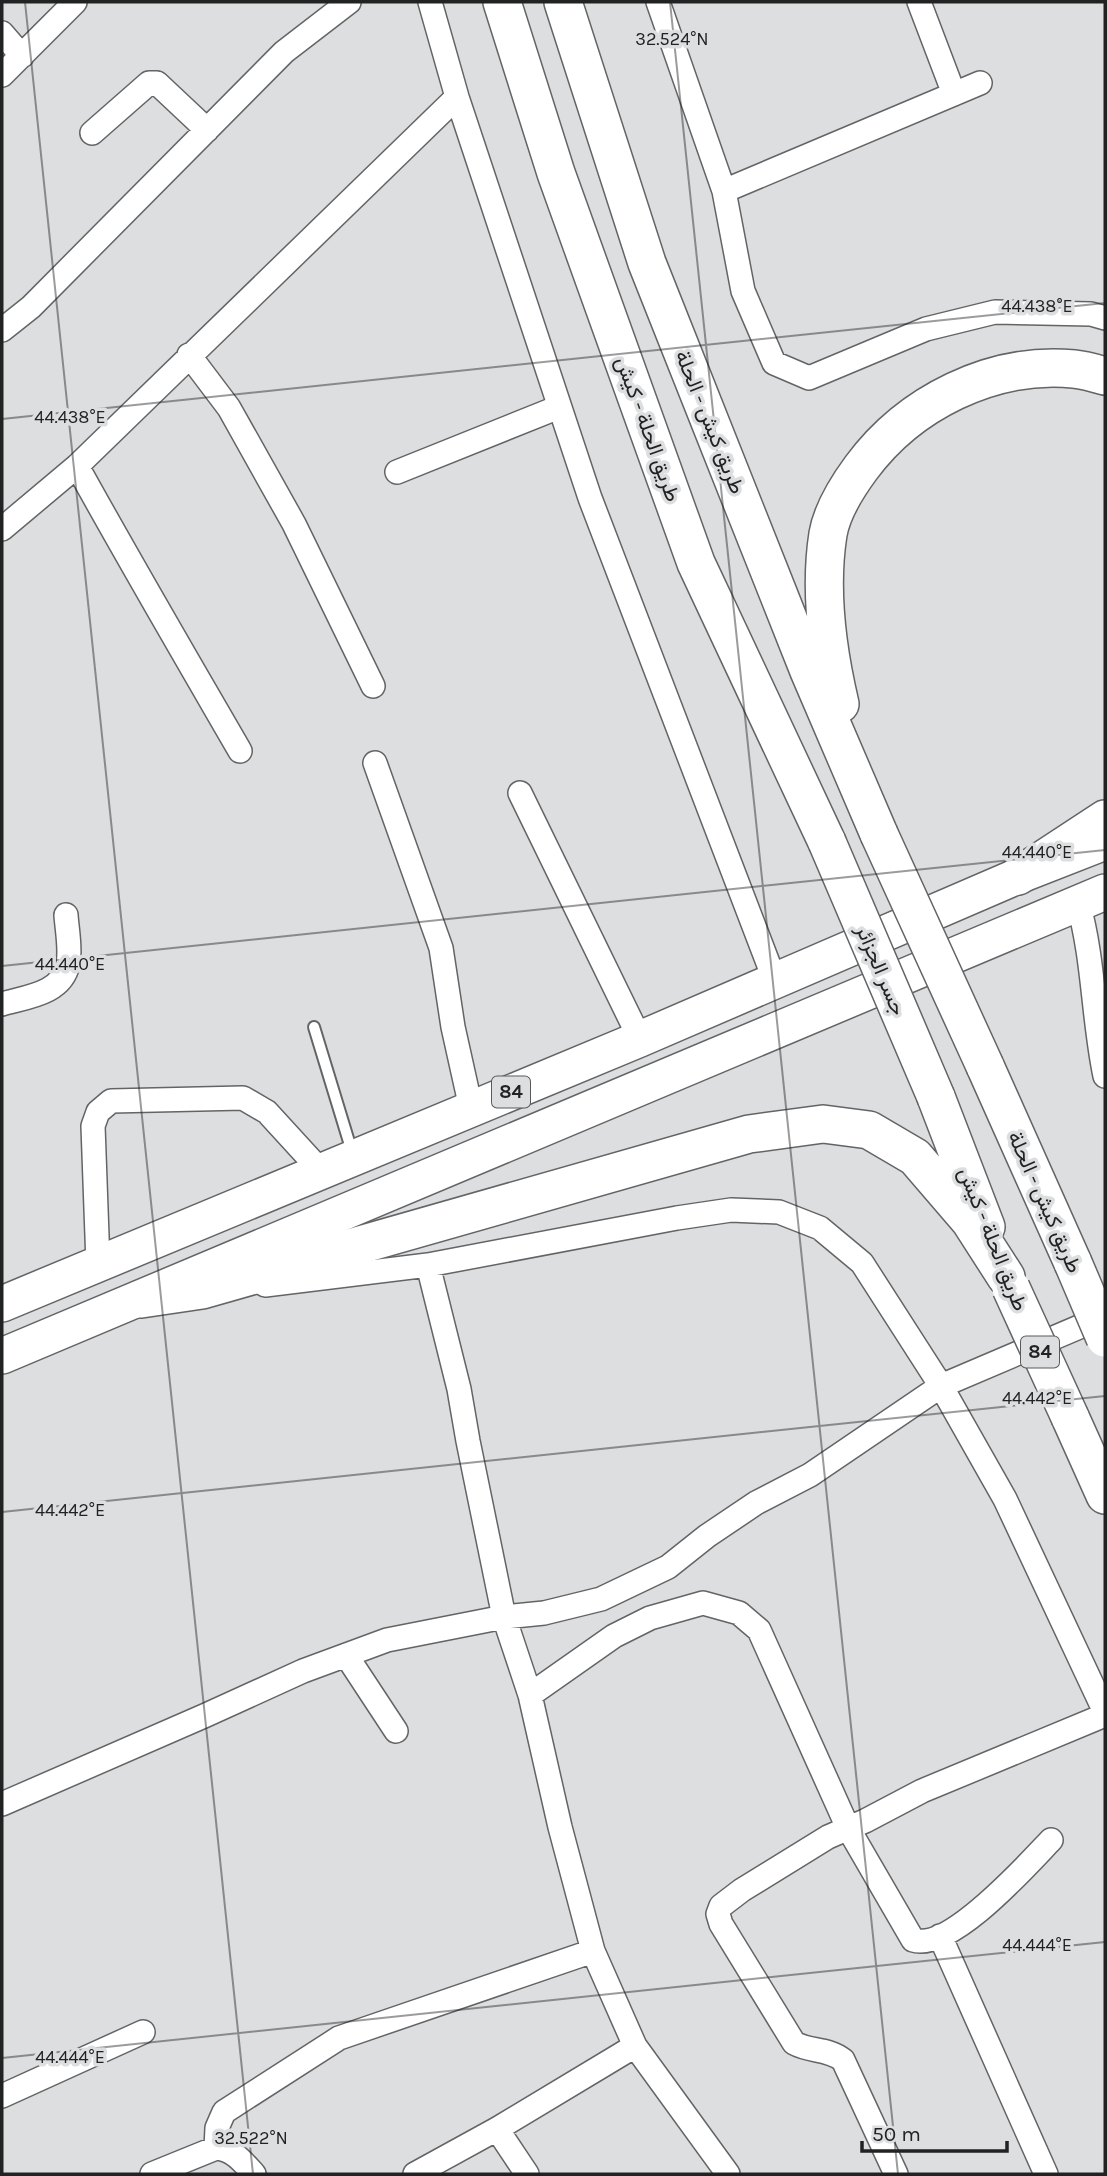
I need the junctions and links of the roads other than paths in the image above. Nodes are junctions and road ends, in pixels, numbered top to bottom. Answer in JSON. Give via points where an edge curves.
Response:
{"nodes":[{"id":1,"x":75,"y":2,"type":"edge"},
{"id":2,"x":349,"y":2,"type":"edge"},
{"id":3,"x":430,"y":2,"type":"edge"},
{"id":4,"x":502,"y":2,"type":"edge"},
{"id":5,"x":563,"y":2,"type":"edge"},
{"id":6,"x":658,"y":2,"type":"edge"},
{"id":7,"x":919,"y":2,"type":"edge"},
{"id":8,"x":2,"y":33,"type":"edge"},
{"id":9,"x":22,"y":56,"type":"junction"},
{"id":10,"x":2,"y":75,"type":"edge"},
{"id":11,"x":980,"y":83,"type":"dead end"},
{"id":12,"x":954,"y":94,"type":"junction"},
{"id":13,"x":457,"y":97,"type":"junction"},
{"id":14,"x":206,"y":130,"type":"junction"},
{"id":15,"x":92,"y":133,"type":"dead end"},
{"id":16,"x":724,"y":191,"type":"junction"},
{"id":17,"x":1105,"y":318,"type":"edge"},
{"id":18,"x":2,"y":330,"type":"edge"},
{"id":19,"x":189,"y":355,"type":"junction"},
{"id":20,"x":1105,"y":376,"type":"edge"},
{"id":21,"x":559,"y":407,"type":"junction"},
{"id":22,"x":77,"y":466,"type":"junction"},
{"id":23,"x":397,"y":472,"type":"dead end"},
{"id":24,"x":2,"y":529,"type":"edge"},
{"id":25,"x":373,"y":686,"type":"dead end"},
{"id":26,"x":240,"y":751,"type":"dead end"},
{"id":27,"x":375,"y":763,"type":"dead end"},
{"id":28,"x":520,"y":793,"type":"dead end"},
{"id":29,"x":862,"y":794,"type":"junction"},
{"id":30,"x":1105,"y":819,"type":"edge"},
{"id":31,"x":827,"y":842,"type":"joint"},
{"id":32,"x":1105,"y":842,"type":"edge"},
{"id":33,"x":1018,"y":876,"type":"junction"},
{"id":34,"x":1092,"y":897,"type":"edge"},
{"id":35,"x":66,"y":915,"type":"dead end"},
{"id":36,"x":775,"y":981,"type":"junction"},
{"id":37,"x":2,"y":1004,"type":"edge"},
{"id":38,"x":314,"y":1027,"type":"dead end"},
{"id":39,"x":640,"y":1039,"type":"junction"},
{"id":40,"x":1105,"y":1076,"type":"edge"},
{"id":41,"x":936,"y":1097,"type":"joint"},
{"id":42,"x":471,"y":1108,"type":"junction"},
{"id":43,"x":353,"y":1157,"type":"junction"},
{"id":44,"x":321,"y":1171,"type":"junction"},
{"id":45,"x":98,"y":1264,"type":"junction"},
{"id":46,"x":428,"y":1265,"type":"junction"},
{"id":47,"x":1008,"y":1282,"type":"junction"},
{"id":48,"x":202,"y":1290,"type":"junction"},
{"id":49,"x":141,"y":1299,"type":"junction"},
{"id":50,"x":2,"y":1304,"type":"edge"},
{"id":51,"x":1105,"y":1316,"type":"edge"},
{"id":52,"x":1105,"y":1338,"type":"edge"},
{"id":53,"x":2,"y":1356,"type":"edge"},
{"id":54,"x":941,"y":1386,"type":"junction"},
{"id":55,"x":1105,"y":1495,"type":"edge"},
{"id":56,"x":504,"y":1618,"type":"junction"},
{"id":57,"x":346,"y":1655,"type":"junction"},
{"id":58,"x":530,"y":1695,"type":"junction"},
{"id":59,"x":1105,"y":1714,"type":"edge"},
{"id":60,"x":396,"y":1731,"type":"dead end"},
{"id":61,"x":2,"y":1804,"type":"edge"},
{"id":62,"x":848,"y":1828,"type":"junction"},
{"id":63,"x":1051,"y":1840,"type":"dead end"},
{"id":64,"x":940,"y":1936,"type":"junction"},
{"id":65,"x":593,"y":1951,"type":"junction"},
{"id":66,"x":143,"y":2032,"type":"dead end"},
{"id":67,"x":635,"y":2046,"type":"junction"},
{"id":68,"x":2,"y":2096,"type":"edge"},
{"id":69,"x":497,"y":2129,"type":"junction"},
{"id":70,"x":216,"y":2148,"type":"junction"},
{"id":71,"x":152,"y":2174,"type":"edge"},
{"id":72,"x":254,"y":2174,"type":"edge"},
{"id":73,"x":415,"y":2174,"type":"edge"},
{"id":74,"x":527,"y":2174,"type":"edge"},
{"id":75,"x":728,"y":2174,"type":"edge"},
{"id":76,"x":896,"y":2174,"type":"edge"},
{"id":77,"x":1046,"y":2174,"type":"edge"}],
"edges":[{"from":1,"to":9,"type":"street"},
{"from":2,"to":14,"type":"street","via":[[284,52]]},
{"from":3,"to":13,"type":"street"},
{"from":4,"to":31,"type":"highway","name":"طريق الحلة - كيش","via":[[555,173],[696,563]]},
{"from":5,"to":29,"type":"highway","name":"طريق كيش - الحلة","via":[[647,263]]},
{"from":6,"to":16,"type":"street"},
{"from":7,"to":12,"type":"street"},
{"from":8,"to":9,"type":"street"},
{"from":9,"to":10,"type":"street"},
{"from":11,"to":12,"type":"street"},
{"from":12,"to":16,"type":"street"},
{"from":13,"to":19,"type":"street"},
{"from":13,"to":21,"type":"street"},
{"from":14,"to":15,"type":"street","via":[[157,83],[149,83]]},
{"from":14,"to":18,"type":"street","via":[[31,307]]},
{"from":16,"to":17,"type":"street","via":[[743,291],[774,363],[809,378],[926,328],[995,312]]},
{"from":19,"to":22,"type":"street"},
{"from":19,"to":25,"type":"street","via":[[229,408],[295,524]]},
{"from":20,"to":29,"type":"highway","via":[[1074,369],[1022,369],[970,383],[921,409],[877,445],[845,489],[828,533],[824,606],[834,676]]},
{"from":21,"to":23,"type":"street"},
{"from":21,"to":36,"type":"street"},
{"from":22,"to":24,"type":"street"},
{"from":22,"to":26,"type":"street"},
{"from":27,"to":42,"type":"street","via":[[441,948]]},
{"from":28,"to":39,"type":"street"},
{"from":29,"to":52,"type":"highway","name":"طريق كيش - الحلة","bridge":true},
{"from":30,"to":33,"type":"highway"},
{"from":31,"to":41,"type":"highway","name":"جسر الجزائر","bridge":true},
{"from":32,"to":33,"type":"main road"},
{"from":33,"to":36,"type":"main road","number":"84"},
{"from":34,"to":40,"type":"street","via":[[1086,933]]},
{"from":34,"to":49,"type":"main road"},
{"from":35,"to":37,"type":"street","via":[[68,964],[60,982],[47,991]]},
{"from":36,"to":39,"type":"main road","number":"84"},
{"from":38,"to":43,"type":"lane"},
{"from":39,"to":42,"type":"main road","number":"84"},
{"from":41,"to":47,"type":"highway","name":"طريق الحلة - كيش"},
{"from":42,"to":43,"type":"main road","number":"84"},
{"from":43,"to":44,"type":"main road","number":"84"},
{"from":44,"to":45,"type":"main road","number":"84"},
{"from":44,"to":45,"type":"street","via":[[267,1112],[243,1098],[111,1101],[98,1112],[93,1126]]},
{"from":45,"to":50,"type":"main road","number":"84"},
{"from":46,"to":48,"type":"street"},
{"from":46,"to":54,"type":"street","via":[[690,1216],[731,1210],[779,1212],[820,1227],[862,1263]]},
{"from":46,"to":56,"type":"street","via":[[459,1389]]},
{"from":47,"to":48,"type":"highway","via":[[970,1221],[915,1157],[869,1130],[823,1124],[749,1134]]},
{"from":47,"to":55,"type":"highway","name":"طريق الحلة - كيش","number":"84","bridge":true},
{"from":48,"to":49,"type":"highway"},
{"from":49,"to":53,"type":"main road"},
{"from":51,"to":54,"type":"street"},
{"from":54,"to":56,"type":"street","via":[[810,1475],[756,1503],[668,1567],[601,1599]]},
{"from":54,"to":59,"type":"street","via":[[1005,1499]]},
{"from":56,"to":57,"type":"street","via":[[387,1640]]},
{"from":56,"to":58,"type":"street"},
{"from":57,"to":60,"type":"street"},
{"from":57,"to":61,"type":"street"},
{"from":58,"to":62,"type":"street","via":[[614,1636],[650,1618],[703,1603],[739,1613],[759,1630]]},
{"from":58,"to":65,"type":"street"},
{"from":59,"to":62,"type":"street","via":[[922,1791]]},
{"from":62,"to":64,"type":"street","via":[[914,1940],[922,1943]]},
{"from":62,"to":76,"type":"street","via":[[742,1890],[721,1906],[719,1914],[794,2043],[843,2060]]},
{"from":63,"to":64,"type":"street","via":[[985,1906]]},
{"from":64,"to":77,"type":"street"},
{"from":65,"to":67,"type":"street"},
{"from":65,"to":70,"type":"street","via":[[339,2038],[224,2112]]},
{"from":66,"to":68,"type":"street"},
{"from":67,"to":69,"type":"street"},
{"from":67,"to":75,"type":"street"},
{"from":69,"to":73,"type":"street"},
{"from":69,"to":74,"type":"street"},
{"from":70,"to":71,"type":"street"},
{"from":70,"to":72,"type":"street","via":[[236,2155]]}]}
